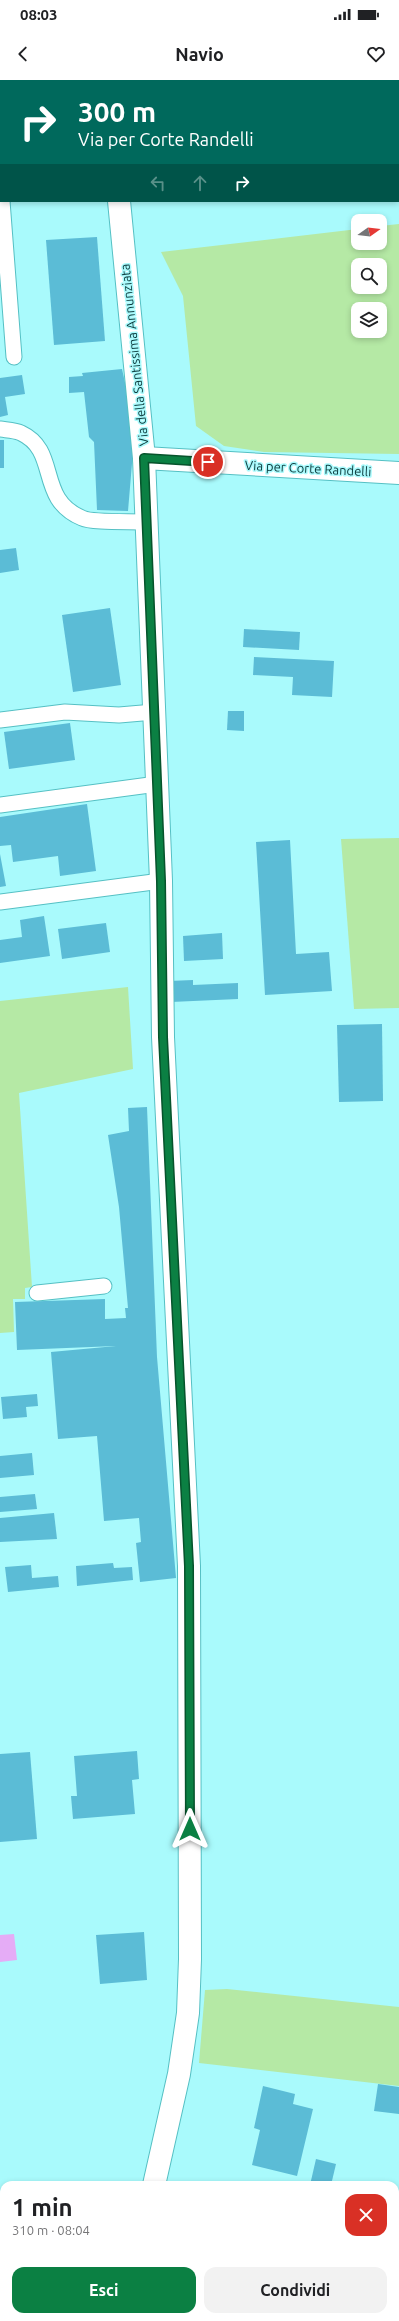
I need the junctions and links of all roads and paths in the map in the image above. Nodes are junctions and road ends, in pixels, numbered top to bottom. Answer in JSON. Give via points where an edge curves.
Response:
{"nodes":[{"id":1,"x":2,"y":202,"type":"edge"},
{"id":2,"x":119,"y":202,"type":"edge"},
{"id":3,"x":14,"y":357,"type":"dead end"},
{"id":4,"x":0,"y":429,"type":"edge"},
{"id":5,"x":144,"y":458,"type":"junction"},
{"id":6,"x":399,"y":473,"type":"edge"},
{"id":7,"x":146,"y":522,"type":"junction"},
{"id":8,"x":154,"y":712,"type":"junction"},
{"id":9,"x":0,"y":720,"type":"edge"},
{"id":10,"x":157,"y":784,"type":"junction"},
{"id":11,"x":0,"y":805,"type":"edge"},
{"id":12,"x":161,"y":881,"type":"junction"},
{"id":13,"x":0,"y":902,"type":"edge"},
{"id":14,"x":104,"y":1286,"type":"dead end"},
{"id":15,"x":37,"y":1293,"type":"dead end"},
{"id":16,"x":155,"y":2181,"type":"edge"}],
"edges":[{"from":1,"to":3,"type":"lane"},
{"from":2,"to":5,"type":"street","name":"Via della Santissima Annunziata"},
{"from":4,"to":7,"type":"lane","via":[[21,432],[38,445],[46,461],[48,480],[56,499],[68,510],[83,519]]},
{"from":5,"to":6,"type":"street","name":"Via per Corte Randelli"},
{"from":5,"to":7,"type":"street","name":"Via della Santissima Annunziata"},
{"from":7,"to":8,"type":"street","name":"Via della Santissima Annunziata"},
{"from":8,"to":9,"type":"lane","via":[[119,715],[65,712]]},
{"from":8,"to":10,"type":"street","name":"Via della Santissima Annunziata"},
{"from":10,"to":11,"type":"lane"},
{"from":10,"to":12,"type":"street","name":"Via della Santissima Annunziata"},
{"from":12,"to":13,"type":"lane"},
{"from":12,"to":16,"type":"street","name":"Via della Santissima Annunziata","via":[[163,1037],[189,1566],[190,1959],[188,2013],[179,2074]]},
{"from":14,"to":15,"type":"lane"}]}
